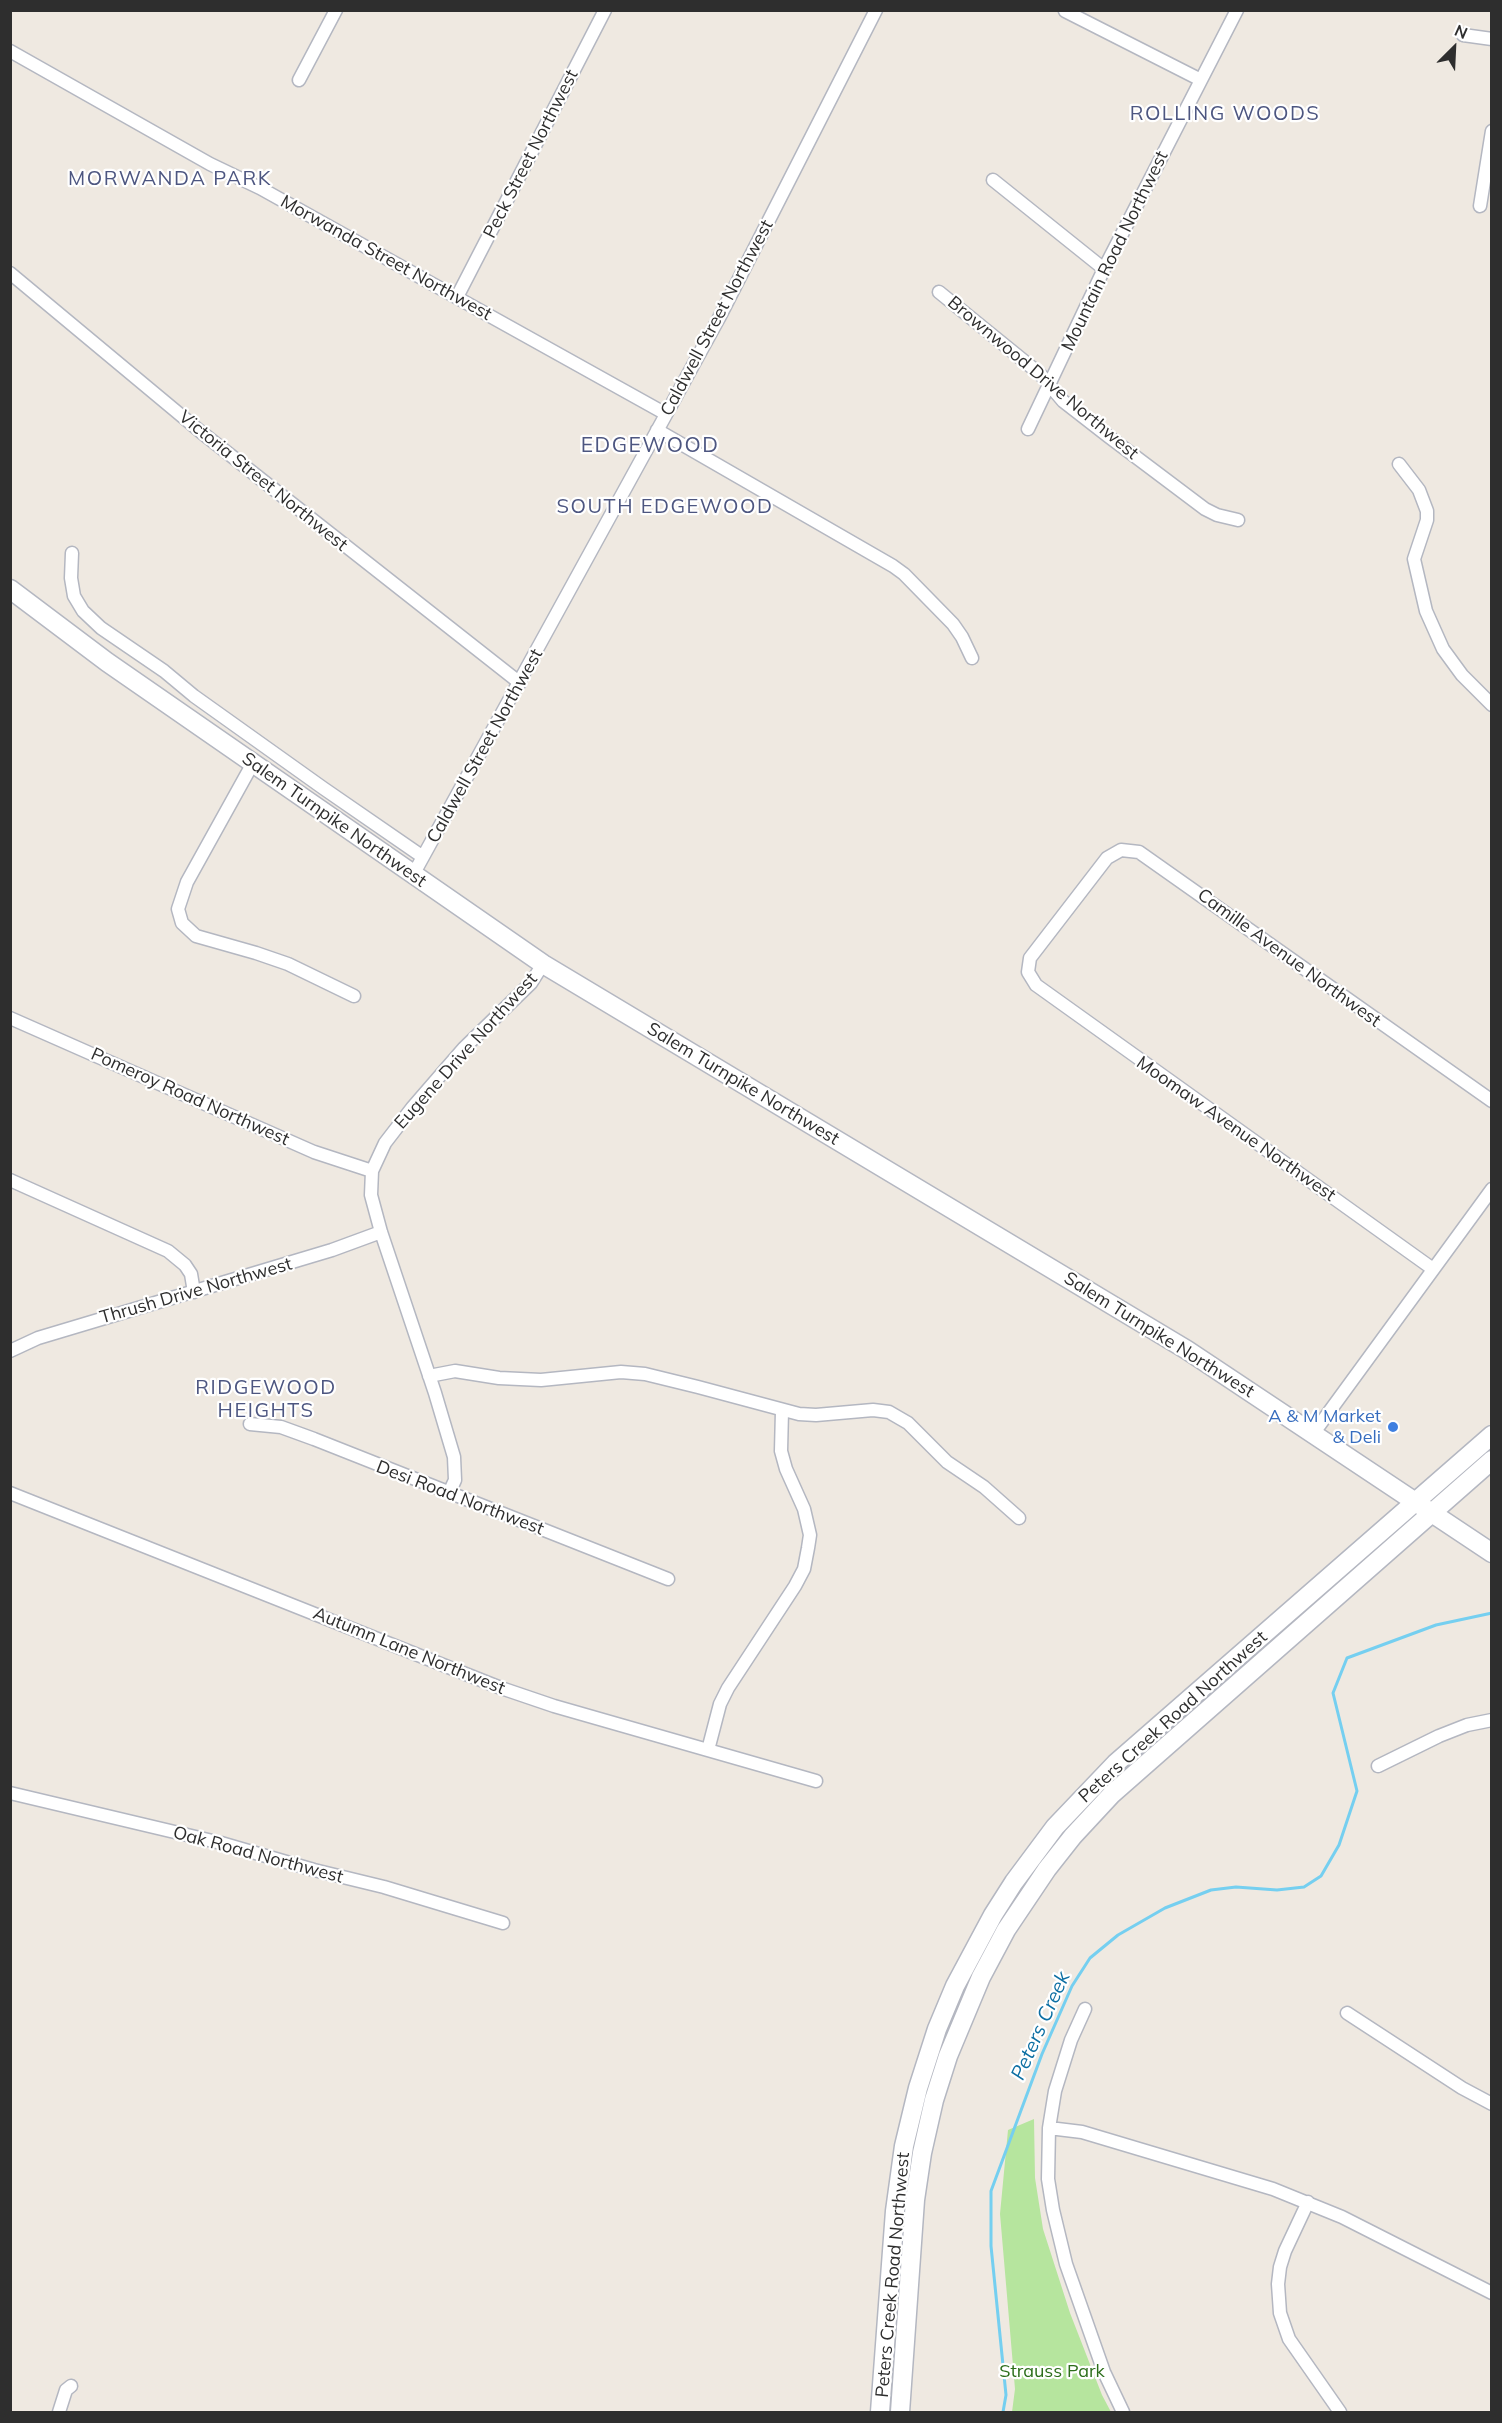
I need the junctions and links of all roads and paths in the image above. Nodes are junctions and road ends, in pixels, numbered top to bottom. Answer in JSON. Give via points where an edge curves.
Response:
{"nodes":[{"id":1,"x":336,"y":10,"type":"edge"},
{"id":2,"x":605,"y":10,"type":"edge"},
{"id":3,"x":876,"y":10,"type":"edge"},
{"id":4,"x":1237,"y":10,"type":"edge"},
{"id":5,"x":1065,"y":11,"type":"edge"},
{"id":6,"x":1463,"y":35,"type":"dead end"},
{"id":7,"x":1491,"y":39,"type":"edge"},
{"id":8,"x":10,"y":51,"type":"edge"},
{"id":9,"x":299,"y":80,"type":"dead end"},
{"id":10,"x":1201,"y":80,"type":"junction"},
{"id":11,"x":1491,"y":131,"type":"edge"},
{"id":12,"x":993,"y":180,"type":"dead end"},
{"id":13,"x":1480,"y":206,"type":"dead end"},
{"id":14,"x":1104,"y":269,"type":"junction"},
{"id":15,"x":10,"y":273,"type":"edge"},
{"id":16,"x":939,"y":292,"type":"dead end"},
{"id":17,"x":457,"y":297,"type":"junction"},
{"id":18,"x":1049,"y":385,"type":"junction"},
{"id":19,"x":666,"y":414,"type":"junction"},
{"id":20,"x":1028,"y":429,"type":"dead end"},
{"id":21,"x":657,"y":430,"type":"junction"},
{"id":22,"x":1399,"y":465,"type":"dead end"},
{"id":23,"x":1238,"y":520,"type":"dead end"},
{"id":24,"x":72,"y":553,"type":"dead end"},
{"id":25,"x":10,"y":589,"type":"edge"},
{"id":26,"x":972,"y":658,"type":"dead end"},
{"id":27,"x":520,"y":683,"type":"junction"},
{"id":28,"x":1491,"y":705,"type":"edge"},
{"id":29,"x":253,"y":763,"type":"junction"},
{"id":30,"x":423,"y":857,"type":"junction"},
{"id":31,"x":413,"y":876,"type":"junction"},
{"id":32,"x":543,"y":964,"type":"junction"},
{"id":33,"x":1039,"y":988,"type":"joint"},
{"id":34,"x":354,"y":996,"type":"dead end"},
{"id":35,"x":10,"y":1017,"type":"edge"},
{"id":36,"x":1491,"y":1101,"type":"edge"},
{"id":37,"x":372,"y":1171,"type":"junction"},
{"id":38,"x":10,"y":1180,"type":"edge"},
{"id":39,"x":1491,"y":1190,"type":"edge"},
{"id":40,"x":381,"y":1232,"type":"junction"},
{"id":41,"x":1433,"y":1269,"type":"junction"},
{"id":42,"x":194,"y":1292,"type":"junction"},
{"id":43,"x":10,"y":1350,"type":"edge"},
{"id":44,"x":429,"y":1376,"type":"junction"},
{"id":45,"x":783,"y":1412,"type":"junction"},
{"id":46,"x":250,"y":1424,"type":"dead end"},
{"id":47,"x":1313,"y":1434,"type":"junction"},
{"id":48,"x":1491,"y":1435,"type":"edge"},
{"id":49,"x":1491,"y":1460,"type":"edge"},
{"id":50,"x":10,"y":1493,"type":"edge"},
{"id":51,"x":449,"y":1493,"type":"junction"},
{"id":52,"x":1414,"y":1502,"type":"junction"},
{"id":53,"x":1431,"y":1514,"type":"junction"},
{"id":54,"x":1019,"y":1518,"type":"dead end"},
{"id":55,"x":1491,"y":1553,"type":"edge"},
{"id":56,"x":668,"y":1579,"type":"dead end"},
{"id":57,"x":1491,"y":1720,"type":"edge"},
{"id":58,"x":708,"y":1750,"type":"junction"},
{"id":59,"x":1378,"y":1766,"type":"dead end"},
{"id":60,"x":816,"y":1781,"type":"dead end"},
{"id":61,"x":10,"y":1793,"type":"edge"},
{"id":62,"x":503,"y":1923,"type":"dead end"},
{"id":63,"x":1085,"y":2009,"type":"dead end"},
{"id":64,"x":1347,"y":2013,"type":"dead end"},
{"id":65,"x":1491,"y":2104,"type":"edge"},
{"id":66,"x":1049,"y":2128,"type":"junction"},
{"id":67,"x":1308,"y":2202,"type":"junction"},
{"id":68,"x":1491,"y":2293,"type":"edge"},
{"id":69,"x":71,"y":2386,"type":"dead end"},
{"id":70,"x":59,"y":2412,"type":"edge"},
{"id":71,"x":880,"y":2412,"type":"edge"},
{"id":72,"x":900,"y":2412,"type":"edge"},
{"id":73,"x":1123,"y":2412,"type":"edge"},
{"id":74,"x":1340,"y":2412,"type":"edge"}],
"edges":[{"from":1,"to":9,"type":"street"},
{"from":2,"to":17,"type":"street","name":"Peck Street Northwest"},
{"from":3,"to":19,"type":"street","name":"Caldwell Street Northwest"},
{"from":4,"to":10,"type":"street","name":"Mountain Road Northwest"},
{"from":5,"to":10,"type":"street"},
{"from":6,"to":7,"type":"street"},
{"from":8,"to":17,"type":"street","name":"Morwanda Street Northwest"},
{"from":10,"to":14,"type":"street","name":"Mountain Road Northwest"},
{"from":11,"to":13,"type":"street"},
{"from":12,"to":14,"type":"street"},
{"from":14,"to":18,"type":"street","name":"Mountain Road Northwest"},
{"from":15,"to":27,"type":"street","name":"Victoria Street Northwest","via":[[254,474]]},
{"from":16,"to":18,"type":"street","name":"Brownwood Drive Northwest"},
{"from":17,"to":19,"type":"street","name":"Morwanda Street Northwest"},
{"from":18,"to":20,"type":"street","name":"Mountain Road Northwest"},
{"from":18,"to":23,"type":"street","name":"Brownwood Drive Northwest","via":[[1205,509]]},
{"from":19,"to":21,"type":"street","name":"Caldwell Street Northwest"},
{"from":21,"to":26,"type":"street","via":[[893,566],[953,624]]},
{"from":21,"to":27,"type":"street","name":"Caldwell Street Northwest"},
{"from":22,"to":28,"type":"street","via":[[1419,490],[1427,511],[1414,560],[1437,640],[1462,675]]},
{"from":24,"to":30,"type":"street","via":[[74,596],[101,628]]},
{"from":25,"to":29,"type":"main road","name":"Salem Turnpike Northwest","via":[[73,638]]},
{"from":27,"to":30,"type":"street","name":"Caldwell Street Northwest"},
{"from":29,"to":31,"type":"main road","name":"Salem Turnpike Northwest"},
{"from":29,"to":34,"type":"street","via":[[187,882],[178,909],[182,924],[202,939],[277,961]]},
{"from":30,"to":31,"type":"street","name":"Caldwell Street Northwest"},
{"from":31,"to":32,"type":"main road","name":"Salem Turnpike Northwest"},
{"from":32,"to":37,"type":"street","name":"Eugene Drive Northwest","via":[[531,983],[464,1048],[412,1108],[385,1143]]},
{"from":32,"to":47,"type":"main road","name":"Salem Turnpike Northwest","via":[[1188,1350]]},
{"from":33,"to":36,"type":"street","name":"Camille Avenue Northwest","via":[[1028,972],[1030,958],[1055,923],[1112,854],[1121,850],[1140,852]]},
{"from":33,"to":41,"type":"street","name":"Moomaw Avenue Northwest"},
{"from":35,"to":37,"type":"street","name":"Pomeroy Road Northwest","via":[[314,1152]]},
{"from":37,"to":40,"type":"street","name":"Eugene Drive Northwest","via":[[371,1195]]},
{"from":38,"to":42,"type":"street","via":[[168,1251],[185,1265]]},
{"from":39,"to":41,"type":"street"},
{"from":40,"to":42,"type":"street","name":"Thrush Drive Northwest"},
{"from":40,"to":44,"type":"street","name":"Eugene Drive Northwest"},
{"from":41,"to":47,"type":"street"},
{"from":42,"to":43,"type":"street","name":"Thrush Drive Northwest","via":[[38,1338]]},
{"from":44,"to":45,"type":"street","via":[[455,1371],[541,1380],[621,1372],[645,1374]]},
{"from":44,"to":51,"type":"street","name":"Eugene Drive Northwest","via":[[456,1470]]},
{"from":45,"to":54,"type":"street","via":[[816,1415],[873,1410],[896,1415],[946,1462],[984,1487]]},
{"from":45,"to":58,"type":"street","via":[[781,1451],[810,1535],[804,1569],[728,1688]]},
{"from":46,"to":51,"type":"street","name":"Desi Road Northwest","via":[[281,1427]]},
{"from":47,"to":52,"type":"main road","name":"Salem Turnpike Northwest"},
{"from":48,"to":52,"type":"main road","name":"Peters Creek Road Northwest"},
{"from":49,"to":53,"type":"main road","name":"Peters Creek Road Northwest"},
{"from":50,"to":58,"type":"street","name":"Autumn Lane Northwest","via":[[501,1688]]},
{"from":51,"to":56,"type":"street","name":"Desi Road Northwest"},
{"from":52,"to":53,"type":"main road","name":"Salem Turnpike Northwest"},
{"from":52,"to":71,"type":"main road","name":"Peters Creek Road Northwest","via":[[1116,1763],[1055,1827],[993,1915],[959,1977],[938,2029],[904,2146],[895,2211]]},
{"from":53,"to":55,"type":"main road","name":"Salem Turnpike Northwest"},
{"from":53,"to":72,"type":"main road","name":"Peters Creek Road Northwest","via":[[1112,1794],[1047,1869],[1006,1930],[981,1977],[948,2056],[922,2153]]},
{"from":57,"to":59,"type":"street","via":[[1439,1736]]},
{"from":58,"to":60,"type":"street","name":"Autumn Lane Northwest"},
{"from":61,"to":62,"type":"street","name":"Oak Road Northwest","via":[[221,1843]]},
{"from":63,"to":66,"type":"street","via":[[1062,2063]]},
{"from":64,"to":65,"type":"street"},
{"from":66,"to":67,"type":"street","via":[[1082,2132]]},
{"from":66,"to":73,"type":"street","via":[[1048,2179],[1059,2237],[1104,2372]]},
{"from":67,"to":68,"type":"street"},
{"from":67,"to":74,"type":"street","via":[[1280,2267],[1280,2313],[1289,2339]]},
{"from":69,"to":70,"type":"street"}]}
